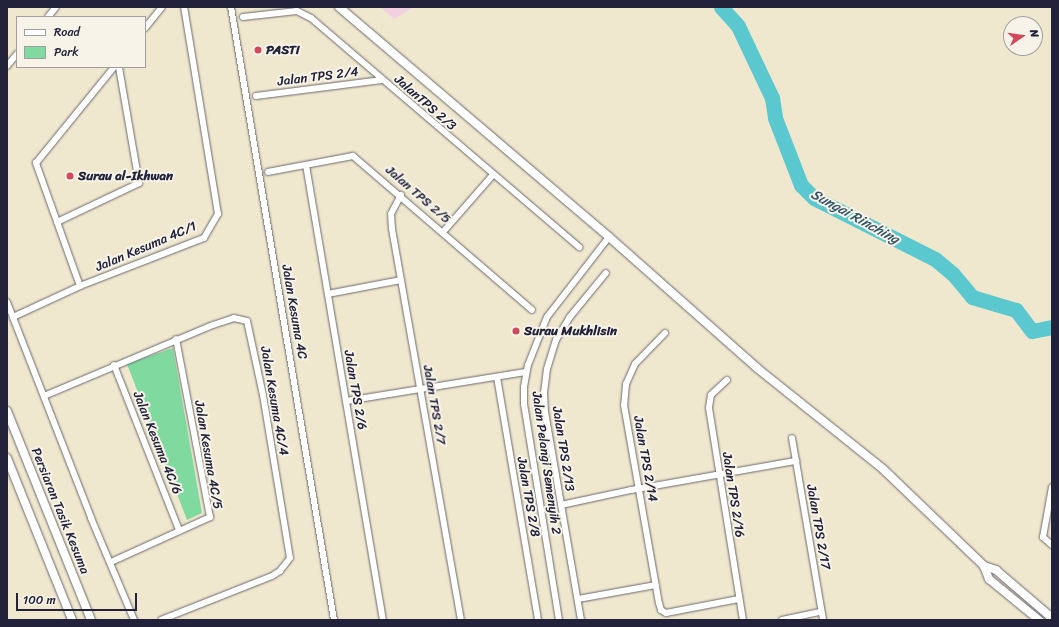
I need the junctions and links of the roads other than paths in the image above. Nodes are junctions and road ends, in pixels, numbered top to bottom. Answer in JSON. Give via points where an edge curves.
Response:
{"nodes":[{"id":1,"x":56,"y":7,"type":"edge"},
{"id":2,"x":162,"y":7,"type":"edge"},
{"id":3,"x":184,"y":7,"type":"edge"},
{"id":4,"x":231,"y":7,"type":"edge"},
{"id":5,"x":339,"y":7,"type":"edge"},
{"id":6,"x":49,"y":16,"type":"edge"},
{"id":7,"x":243,"y":17,"type":"dead end"},
{"id":8,"x":146,"y":27,"type":"edge"},
{"id":9,"x":16,"y":55,"type":"edge"},
{"id":10,"x":7,"y":66,"type":"edge"},
{"id":11,"x":113,"y":68,"type":"edge"},
{"id":12,"x":119,"y":68,"type":"edge"},
{"id":13,"x":382,"y":80,"type":"junction"},
{"id":14,"x":256,"y":96,"type":"dead end"},
{"id":15,"x":306,"y":165,"type":"junction"},
{"id":16,"x":268,"y":172,"type":"dead end"},
{"id":17,"x":492,"y":176,"type":"junction"},
{"id":18,"x":401,"y":195,"type":"junction"},
{"id":19,"x":57,"y":222,"type":"junction"},
{"id":20,"x":443,"y":232,"type":"junction"},
{"id":21,"x":609,"y":237,"type":"junction"},
{"id":22,"x":579,"y":247,"type":"dead end"},
{"id":23,"x":606,"y":273,"type":"dead end"},
{"id":24,"x":401,"y":280,"type":"junction"},
{"id":25,"x":80,"y":286,"type":"junction"},
{"id":26,"x":328,"y":294,"type":"junction"},
{"id":27,"x":7,"y":302,"type":"edge"},
{"id":28,"x":532,"y":310,"type":"dead end"},
{"id":29,"x":13,"y":317,"type":"junction"},
{"id":30,"x":665,"y":332,"type":"dead end"},
{"id":31,"x":176,"y":339,"type":"junction"},
{"id":32,"x":114,"y":365,"type":"junction"},
{"id":33,"x":526,"y":372,"type":"junction"},
{"id":34,"x":497,"y":377,"type":"junction"},
{"id":35,"x":727,"y":380,"type":"dead end"},
{"id":36,"x":420,"y":390,"type":"junction"},
{"id":37,"x":44,"y":396,"type":"junction"},
{"id":38,"x":346,"y":401,"type":"junction"},
{"id":39,"x":7,"y":411,"type":"edge"},
{"id":40,"x":792,"y":438,"type":"dead end"},
{"id":41,"x":7,"y":458,"type":"edge"},
{"id":42,"x":796,"y":461,"type":"junction"},
{"id":43,"x":719,"y":475,"type":"junction"},
{"id":44,"x":1052,"y":487,"type":"edge"},
{"id":45,"x":640,"y":488,"type":"junction"},
{"id":46,"x":561,"y":505,"type":"junction"},
{"id":47,"x":179,"y":530,"type":"junction"},
{"id":48,"x":1052,"y":545,"type":"edge"},
{"id":49,"x":111,"y":562,"type":"junction"},
{"id":50,"x":984,"y":566,"type":"junction"},
{"id":51,"x":656,"y":585,"type":"junction"},
{"id":52,"x":578,"y":599,"type":"junction"},
{"id":53,"x":739,"y":599,"type":"junction"},
{"id":54,"x":822,"y":612,"type":"junction"},
{"id":55,"x":1046,"y":613,"type":"edge"},
{"id":56,"x":1036,"y":619,"type":"edge"},
{"id":57,"x":72,"y":620,"type":"edge"},
{"id":58,"x":91,"y":620,"type":"edge"},
{"id":59,"x":134,"y":620,"type":"edge"},
{"id":60,"x":161,"y":620,"type":"edge"},
{"id":61,"x":334,"y":620,"type":"edge"},
{"id":62,"x":383,"y":620,"type":"edge"},
{"id":63,"x":461,"y":620,"type":"edge"},
{"id":64,"x":538,"y":620,"type":"edge"},
{"id":65,"x":559,"y":620,"type":"edge"},
{"id":66,"x":581,"y":620,"type":"edge"},
{"id":67,"x":743,"y":620,"type":"edge"},
{"id":68,"x":782,"y":620,"type":"edge"},
{"id":69,"x":823,"y":620,"type":"edge"}],
"edges":[{"from":1,"to":6,"type":"street"},
{"from":2,"to":8,"type":"street"},
{"from":3,"to":25,"type":"street","name":"Jalan Kesuma 4C/1","via":[[218,214],[204,238]]},
{"from":4,"to":61,"type":"street","name":"Jalan Kesuma 4C"},
{"from":5,"to":21,"type":"street"},
{"from":7,"to":13,"type":"street","name":"JalanTPS 2/3","via":[[297,11],[310,18]]},
{"from":9,"to":10,"type":"street"},
{"from":11,"to":19,"type":"street","via":[[36,163]]},
{"from":12,"to":19,"type":"street","via":[[139,182]]},
{"from":13,"to":14,"type":"street","name":"Jalan TPS 2/4"},
{"from":13,"to":17,"type":"street","name":"JalanTPS 2/3"},
{"from":15,"to":16,"type":"street","name":"Jalan TPS 2/5"},
{"from":15,"to":18,"type":"street","name":"Jalan TPS 2/5","via":[[353,156]]},
{"from":15,"to":26,"type":"street","name":"Jalan TPS 2/6"},
{"from":17,"to":20,"type":"street"},
{"from":17,"to":22,"type":"street","name":"JalanTPS 2/3"},
{"from":18,"to":20,"type":"street","name":"Jalan TPS 2/5"},
{"from":18,"to":24,"type":"street","name":"Jalan TPS 2/7","via":[[391,214]]},
{"from":19,"to":25,"type":"street"},
{"from":20,"to":28,"type":"street","name":"Jalan TPS 2/5"},
{"from":21,"to":33,"type":"street","name":"Jalan Pelangi Semenyih 2","via":[[547,317]]},
{"from":21,"to":50,"type":"street","via":[[757,368],[883,469]]},
{"from":23,"to":46,"type":"street","name":"Jalan TPS 2/13","via":[[569,318],[556,340],[547,369],[545,412]]},
{"from":24,"to":26,"type":"street"},
{"from":24,"to":36,"type":"street","name":"Jalan TPS 2/7"},
{"from":25,"to":29,"type":"street","name":"Jalan Kesuma 4C/1"},
{"from":26,"to":38,"type":"street","name":"Jalan TPS 2/6"},
{"from":27,"to":29,"type":"street"},
{"from":29,"to":37,"type":"street"},
{"from":30,"to":45,"type":"street","name":"Jalan TPS 2/14","via":[[635,364],[626,384],[624,405]]},
{"from":31,"to":32,"type":"street","name":"Jalan Kesuma 4C/4"},
{"from":31,"to":47,"type":"street","name":"Jalan Kesuma 4C/5","via":[[210,517]]},
{"from":31,"to":60,"type":"street","name":"Jalan Kesuma 4C/4","via":[[234,318],[247,321],[263,395],[290,558],[280,571],[272,576]]},
{"from":32,"to":37,"type":"street","name":"Jalan Kesuma 4C/4"},
{"from":32,"to":47,"type":"street","name":"Jalan Kesuma 4C/6"},
{"from":33,"to":34,"type":"street"},
{"from":33,"to":65,"type":"street","name":"Jalan Pelangi Semenyih 2","via":[[524,404]]},
{"from":34,"to":36,"type":"street"},
{"from":34,"to":64,"type":"street","name":"Jalan TPS 2/8"},
{"from":35,"to":43,"type":"street","name":"Jalan TPS 2/16","via":[[711,396],[709,408]]},
{"from":36,"to":38,"type":"street"},
{"from":36,"to":63,"type":"street","name":"Jalan TPS 2/7"},
{"from":37,"to":49,"type":"street"},
{"from":38,"to":62,"type":"street","name":"Jalan TPS 2/6"},
{"from":39,"to":58,"type":"street","name":"Persiaran Tasik Kesuma"},
{"from":40,"to":42,"type":"street","name":"Jalan TPS 2/17"},
{"from":41,"to":57,"type":"street"},
{"from":42,"to":43,"type":"street"},
{"from":42,"to":54,"type":"street","name":"Jalan TPS 2/17"},
{"from":43,"to":45,"type":"street"},
{"from":43,"to":53,"type":"street","name":"Jalan TPS 2/16"},
{"from":44,"to":48,"type":"street","via":[[1043,537]]},
{"from":45,"to":46,"type":"street"},
{"from":45,"to":51,"type":"street","name":"Jalan TPS 2/14"},
{"from":46,"to":52,"type":"street","name":"Jalan TPS 2/13"},
{"from":47,"to":49,"type":"street","name":"Jalan Kesuma 4C/5"},
{"from":49,"to":59,"type":"street"},
{"from":50,"to":55,"type":"street","via":[[996,570]]},
{"from":50,"to":56,"type":"street","via":[[989,579]]},
{"from":51,"to":52,"type":"street"},
{"from":51,"to":53,"type":"street","name":"Jalan TPS 2/14","via":[[661,610],[666,613]]},
{"from":52,"to":66,"type":"street","name":"Jalan TPS 2/13"},
{"from":53,"to":67,"type":"street","name":"Jalan TPS 2/16"},
{"from":54,"to":68,"type":"street"},
{"from":54,"to":69,"type":"street","name":"Jalan TPS 2/17"},
{"from":55,"to":56,"type":"street"}]}
